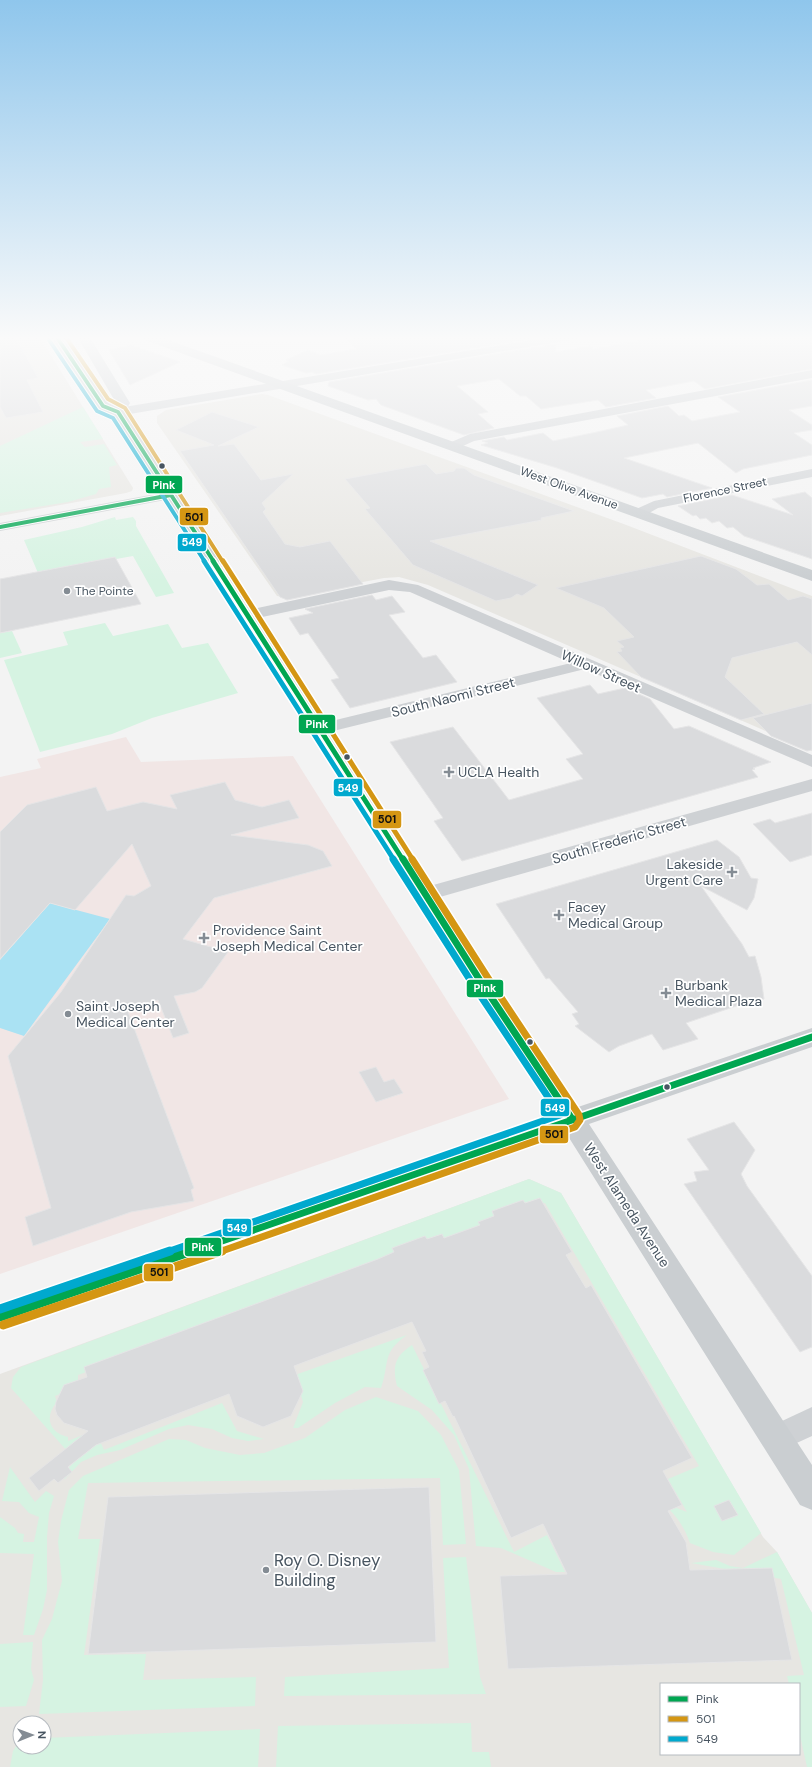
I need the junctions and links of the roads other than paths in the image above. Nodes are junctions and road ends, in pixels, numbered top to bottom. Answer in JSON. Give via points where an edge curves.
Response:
{"nodes":[{"id":1,"x":122,"y":418,"type":"edge"},
{"id":2,"x":379,"y":418,"type":"edge"},
{"id":3,"x":573,"y":418,"type":"edge"},
{"id":4,"x":454,"y":446,"type":"junction"},
{"id":5,"x":812,"y":472,"type":"edge"},
{"id":6,"x":171,"y":495,"type":"junction"},
{"id":7,"x":639,"y":513,"type":"junction"},
{"id":8,"x":0,"y":527,"type":"edge"},
{"id":9,"x":812,"y":576,"type":"edge"},
{"id":10,"x":248,"y":615,"type":"junction"},
{"id":11,"x":586,"y":664,"type":"junction"},
{"id":12,"x":321,"y":729,"type":"junction"},
{"id":13,"x":812,"y":762,"type":"edge"},
{"id":14,"x":812,"y":785,"type":"edge"},
{"id":15,"x":426,"y":894,"type":"junction"},
{"id":16,"x":812,"y":1037,"type":"edge"},
{"id":17,"x":572,"y":1119,"type":"junction"},
{"id":18,"x":0,"y":1317,"type":"edge"},
{"id":19,"x":812,"y":1421,"type":"edge"},
{"id":20,"x":777,"y":1438,"type":"junction"},
{"id":21,"x":812,"y":1494,"type":"edge"}],
"edges":[{"from":1,"to":6,"type":"main road","name":"West Alameda Avenue"},
{"from":2,"to":4,"type":"main road","name":"West Olive Avenue"},
{"from":3,"to":4,"type":"street","via":[[474,437]]},
{"from":4,"to":7,"type":"main road","name":"West Olive Avenue"},
{"from":5,"to":7,"type":"street","name":"Florence Street","via":[[654,505]]},
{"from":6,"to":8,"type":"street"},
{"from":6,"to":10,"type":"main road","name":"West Alameda Avenue"},
{"from":7,"to":9,"type":"main road","name":"West Olive Avenue"},
{"from":10,"to":11,"type":"street","name":"Willow Street","via":[[389,585],[413,588]]},
{"from":10,"to":12,"type":"main road","name":"West Alameda Avenue"},
{"from":11,"to":12,"type":"street","name":"South Naomi Street"},
{"from":11,"to":13,"type":"street","name":"Willow Street"},
{"from":12,"to":15,"type":"main road","name":"West Alameda Avenue"},
{"from":14,"to":15,"type":"street","name":"South Frederic Street"},
{"from":15,"to":17,"type":"main road","name":"West Alameda Avenue"},
{"from":16,"to":17,"type":"main road"},
{"from":17,"to":18,"type":"main road"},
{"from":17,"to":20,"type":"main road","name":"West Alameda Avenue"},
{"from":19,"to":20,"type":"street"},
{"from":20,"to":21,"type":"main road","name":"West Alameda Avenue"}]}
